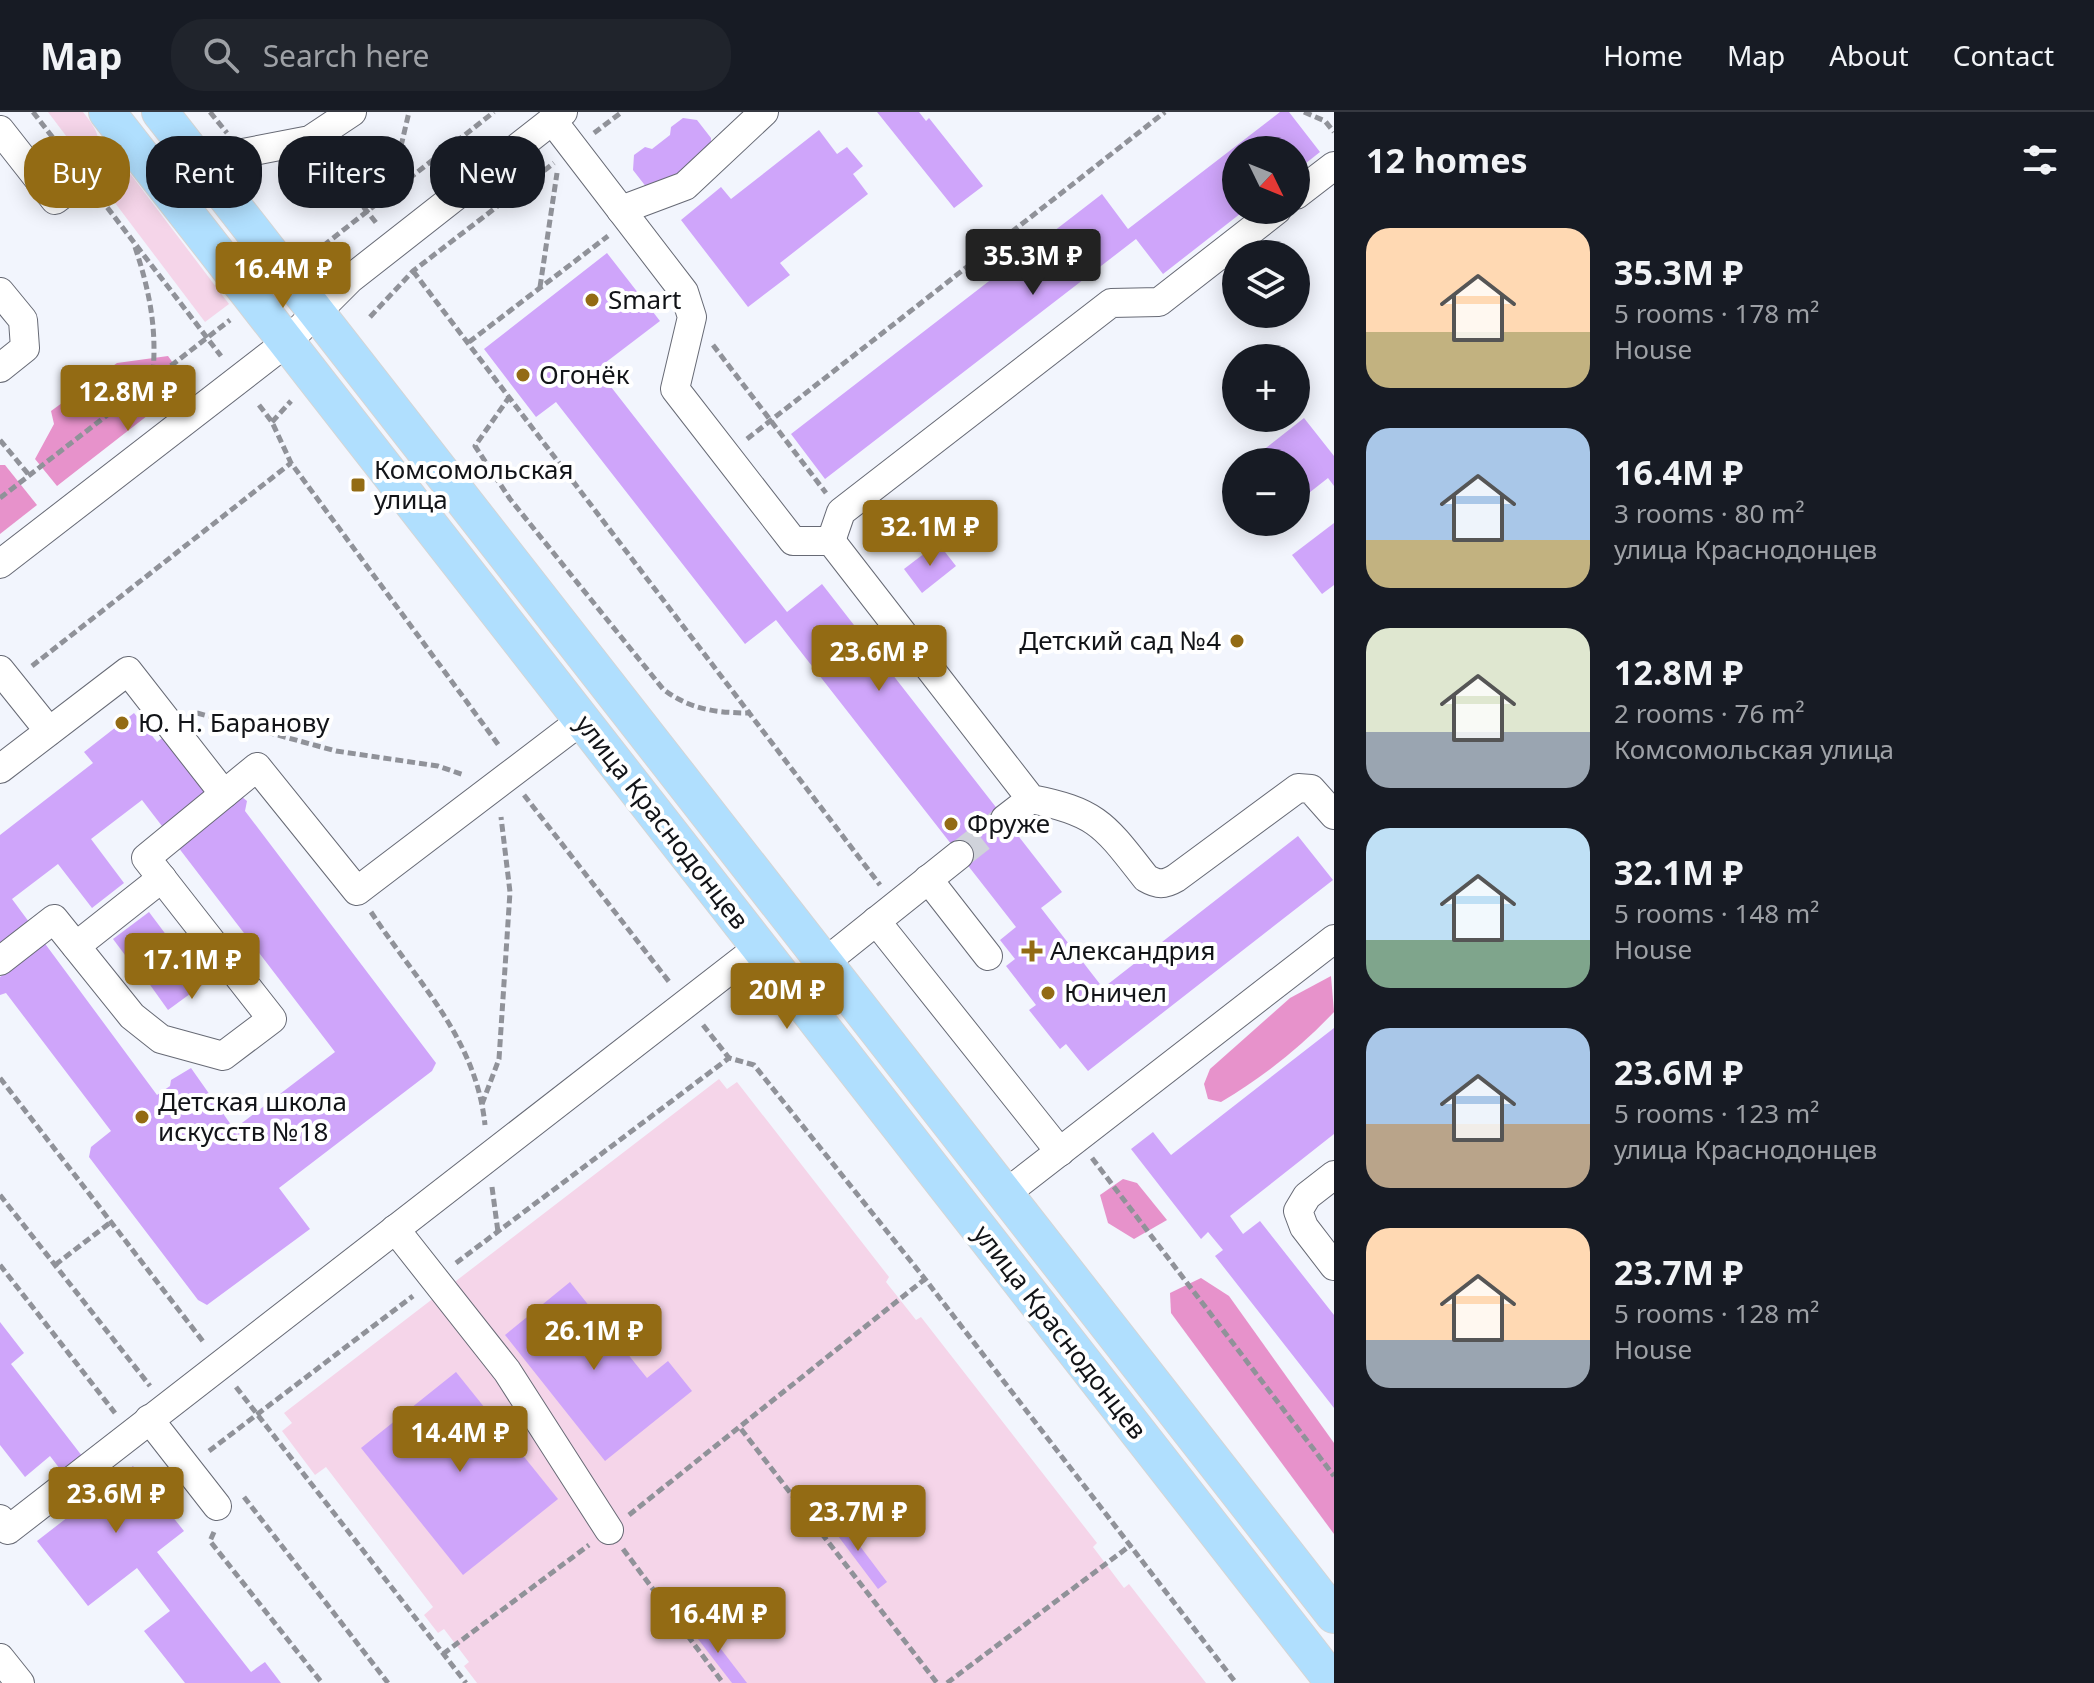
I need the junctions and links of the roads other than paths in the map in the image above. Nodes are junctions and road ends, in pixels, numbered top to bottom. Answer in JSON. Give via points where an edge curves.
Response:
{"nodes":[{"id":1,"x":107,"y":112,"type":"edge"},
{"id":2,"x":160,"y":112,"type":"edge"},
{"id":3,"x":352,"y":112,"type":"edge"},
{"id":4,"x":764,"y":112,"type":"edge"},
{"id":5,"x":557,"y":116,"type":"edge"},
{"id":6,"x":0,"y":130,"type":"edge"},
{"id":7,"x":178,"y":136,"type":"edge"},
{"id":8,"x":131,"y":143,"type":"junction"},
{"id":9,"x":262,"y":149,"type":"edge"},
{"id":10,"x":1334,"y":166,"type":"edge"},
{"id":11,"x":1310,"y":184,"type":"edge"},
{"id":12,"x":234,"y":208,"type":"edge"},
{"id":13,"x":625,"y":215,"type":"junction"},
{"id":14,"x":1259,"y":224,"type":"edge"},
{"id":15,"x":0,"y":292,"type":"edge"},
{"id":16,"x":316,"y":313,"type":"junction"},
{"id":17,"x":287,"y":342,"type":"junction"},
{"id":18,"x":0,"y":368,"type":"edge"},
{"id":19,"x":831,"y":541,"type":"junction"},
{"id":20,"x":0,"y":564,"type":"edge"},
{"id":21,"x":5,"y":677,"type":"edge"},
{"id":22,"x":582,"y":720,"type":"junction"},
{"id":23,"x":49,"y":731,"type":"junction"},
{"id":24,"x":0,"y":769,"type":"edge"},
{"id":25,"x":224,"y":794,"type":"junction"},
{"id":26,"x":1031,"y":799,"type":"junction"},
{"id":27,"x":1334,"y":815,"type":"edge"},
{"id":28,"x":1005,"y":819,"type":"tunnel mouth"},
{"id":29,"x":959,"y":855,"type":"tunnel mouth"},
{"id":30,"x":162,"y":878,"type":"junction"},
{"id":31,"x":928,"y":879,"type":"junction"},
{"id":32,"x":885,"y":913,"type":"junction"},
{"id":33,"x":1334,"y":939,"type":"edge"},
{"id":34,"x":76,"y":946,"type":"junction"},
{"id":35,"x":759,"y":947,"type":"junction"},
{"id":36,"x":988,"y":956,"type":"dead end"},
{"id":37,"x":0,"y":961,"type":"edge"},
{"id":38,"x":824,"y":963,"type":"junction"},
{"id":39,"x":1068,"y":1145,"type":"junction"},
{"id":40,"x":1334,"y":1175,"type":"edge"},
{"id":41,"x":1005,"y":1194,"type":"junction"},
{"id":42,"x":395,"y":1229,"type":"junction"},
{"id":43,"x":1334,"y":1266,"type":"edge"},
{"id":44,"x":140,"y":1427,"type":"junction"},
{"id":45,"x":217,"y":1517,"type":"road end"},
{"id":46,"x":0,"y":1519,"type":"edge"},
{"id":47,"x":609,"y":1530,"type":"road end"},
{"id":48,"x":1334,"y":1615,"type":"edge"},
{"id":49,"x":0,"y":1658,"type":"edge"},
{"id":50,"x":20,"y":1683,"type":"edge"},
{"id":51,"x":1334,"y":1683,"type":"edge"}],
"edges":[{"from":1,"to":8,"type":"main road","name":"улица Краснодонцев"},
{"from":2,"to":7,"type":"main road","name":"улица Краснодонцев"},
{"from":3,"to":9,"type":"street","via":[[310,140]]},
{"from":4,"to":13,"type":"street","via":[[685,186]]},
{"from":5,"to":13,"type":"street","via":[[573,148]]},
{"from":5,"to":16,"type":"street","via":[[371,261]]},
{"from":6,"to":8,"type":"street","via":[[55,200]]},
{"from":8,"to":17,"type":"main road","name":"улица Краснодонцев"},
{"from":10,"to":11,"type":"street"},
{"from":12,"to":16,"type":"main road","name":"улица Краснодонцев"},
{"from":13,"to":19,"type":"street","via":[[684,292],[692,317],[675,389],[793,541]]},
{"from":14,"to":19,"type":"street","via":[[1159,302],[1111,303],[841,512]]},
{"from":15,"to":18,"type":"street","via":[[23,320],[25,348]]},
{"from":16,"to":17,"type":"street"},
{"from":16,"to":38,"type":"main road","name":"улица Краснодонцев"},
{"from":17,"to":20,"type":"street"},
{"from":17,"to":22,"type":"main road","name":"улица Краснодонцев"},
{"from":19,"to":26,"type":"street"},
{"from":21,"to":23,"type":"street"},
{"from":22,"to":25,"type":"street","via":[[357,891],[257,767]]},
{"from":22,"to":35,"type":"main road","name":"улица Краснодонцев"},
{"from":23,"to":24,"type":"street"},
{"from":23,"to":25,"type":"street","via":[[128,671]]},
{"from":25,"to":30,"type":"street","via":[[146,858]]},
{"from":26,"to":27,"type":"street","via":[[1066,806],[1104,825],[1146,878],[1165,884],[1298,788],[1311,789]]},
{"from":26,"to":28,"type":"street"},
{"from":29,"to":31,"type":"street"},
{"from":30,"to":34,"type":"street"},
{"from":30,"to":34,"type":"street","via":[[272,1019],[223,1056],[161,1039],[132,1016]]},
{"from":31,"to":32,"type":"street"},
{"from":31,"to":36,"type":"street"},
{"from":32,"to":38,"type":"street"},
{"from":32,"to":39,"type":"street"},
{"from":33,"to":39,"type":"street"},
{"from":34,"to":37,"type":"street","via":[[54,919]]},
{"from":35,"to":42,"type":"street"},
{"from":35,"to":51,"type":"main road","name":"улица Краснодонцев"},
{"from":38,"to":41,"type":"main road","name":"улица Краснодонцев"},
{"from":39,"to":41,"type":"street"},
{"from":40,"to":43,"type":"street","via":[[1307,1196],[1298,1211]]},
{"from":41,"to":48,"type":"main road","name":"улица Краснодонцев"},
{"from":42,"to":44,"type":"street"},
{"from":42,"to":47,"type":"street","via":[[507,1371]]},
{"from":44,"to":45,"type":"street"},
{"from":44,"to":46,"type":"street","via":[[8,1530]]},
{"from":49,"to":50,"type":"street"}]}
